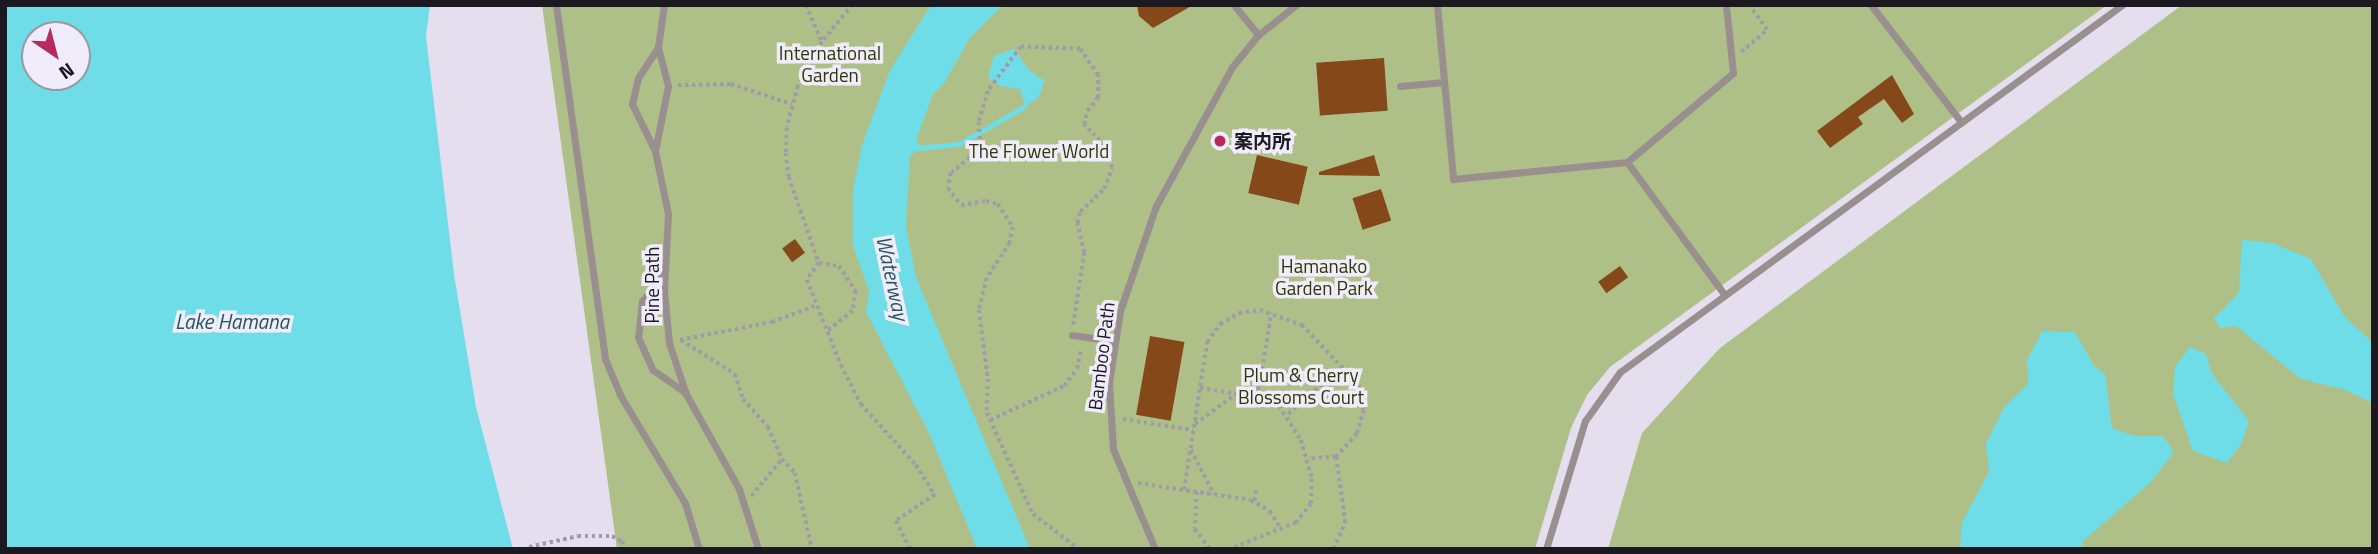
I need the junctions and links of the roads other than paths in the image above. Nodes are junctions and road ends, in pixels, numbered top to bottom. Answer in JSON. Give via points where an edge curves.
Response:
{"nodes":[{"id":1,"x":556,"y":5,"type":"edge"},
{"id":2,"x":664,"y":5,"type":"edge"},
{"id":3,"x":1234,"y":5,"type":"edge"},
{"id":4,"x":1296,"y":5,"type":"edge"},
{"id":5,"x":1437,"y":5,"type":"edge"},
{"id":6,"x":1726,"y":5,"type":"edge"},
{"id":7,"x":1871,"y":5,"type":"edge"},
{"id":8,"x":2122,"y":5,"type":"edge"},
{"id":9,"x":1258,"y":35,"type":"junction"},
{"id":10,"x":658,"y":47,"type":"junction"},
{"id":11,"x":1444,"y":82,"type":"junction"},
{"id":12,"x":1400,"y":86,"type":"dead end"},
{"id":13,"x":1961,"y":122,"type":"junction"},
{"id":14,"x":655,"y":151,"type":"junction"},
{"id":15,"x":1627,"y":162,"type":"junction"},
{"id":16,"x":665,"y":271,"type":"junction"},
{"id":17,"x":1724,"y":294,"type":"junction"},
{"id":18,"x":1072,"y":335,"type":"road end"},
{"id":19,"x":1115,"y":341,"type":"junction"},
{"id":20,"x":687,"y":394,"type":"junction"},
{"id":21,"x":699,"y":549,"type":"edge"},
{"id":22,"x":758,"y":549,"type":"edge"},
{"id":23,"x":1155,"y":549,"type":"edge"},
{"id":24,"x":1546,"y":549,"type":"edge"}],
"edges":[{"from":1,"to":21,"type":"lane","via":[[600,341],[620,395],[685,503]]},
{"from":2,"to":10,"type":"lane","name":"Pine Path"},
{"from":3,"to":9,"type":"lane"},
{"from":4,"to":9,"type":"lane","name":"Bamboo Path"},
{"from":5,"to":11,"type":"lane"},
{"from":6,"to":15,"type":"lane","via":[[1732,73]]},
{"from":7,"to":13,"type":"lane"},
{"from":8,"to":13,"type":"lane"},
{"from":9,"to":19,"type":"lane","name":"Bamboo Path","via":[[1232,66],[1156,206],[1132,267]]},
{"from":10,"to":14,"type":"lane","name":"Pine Path","via":[[668,86]]},
{"from":10,"to":14,"type":"lane","via":[[638,78],[632,104]]},
{"from":11,"to":12,"type":"lane"},
{"from":11,"to":15,"type":"lane","via":[[1453,179]]},
{"from":13,"to":17,"type":"lane"},
{"from":14,"to":16,"type":"lane","name":"Pine Path","via":[[668,222]]},
{"from":15,"to":17,"type":"lane"},
{"from":16,"to":20,"type":"lane","name":"Pine Path","via":[[669,342]]},
{"from":16,"to":20,"type":"lane","via":[[642,302],[638,337],[653,370]]},
{"from":17,"to":24,"type":"lane","via":[[1642,353],[1600,396],[1575,450]]},
{"from":18,"to":19,"type":"lane"},
{"from":19,"to":23,"type":"lane","name":"Bamboo Path","via":[[1108,417],[1122,480]]},
{"from":20,"to":22,"type":"lane","name":"Pine Path","via":[[743,499]]}]}
